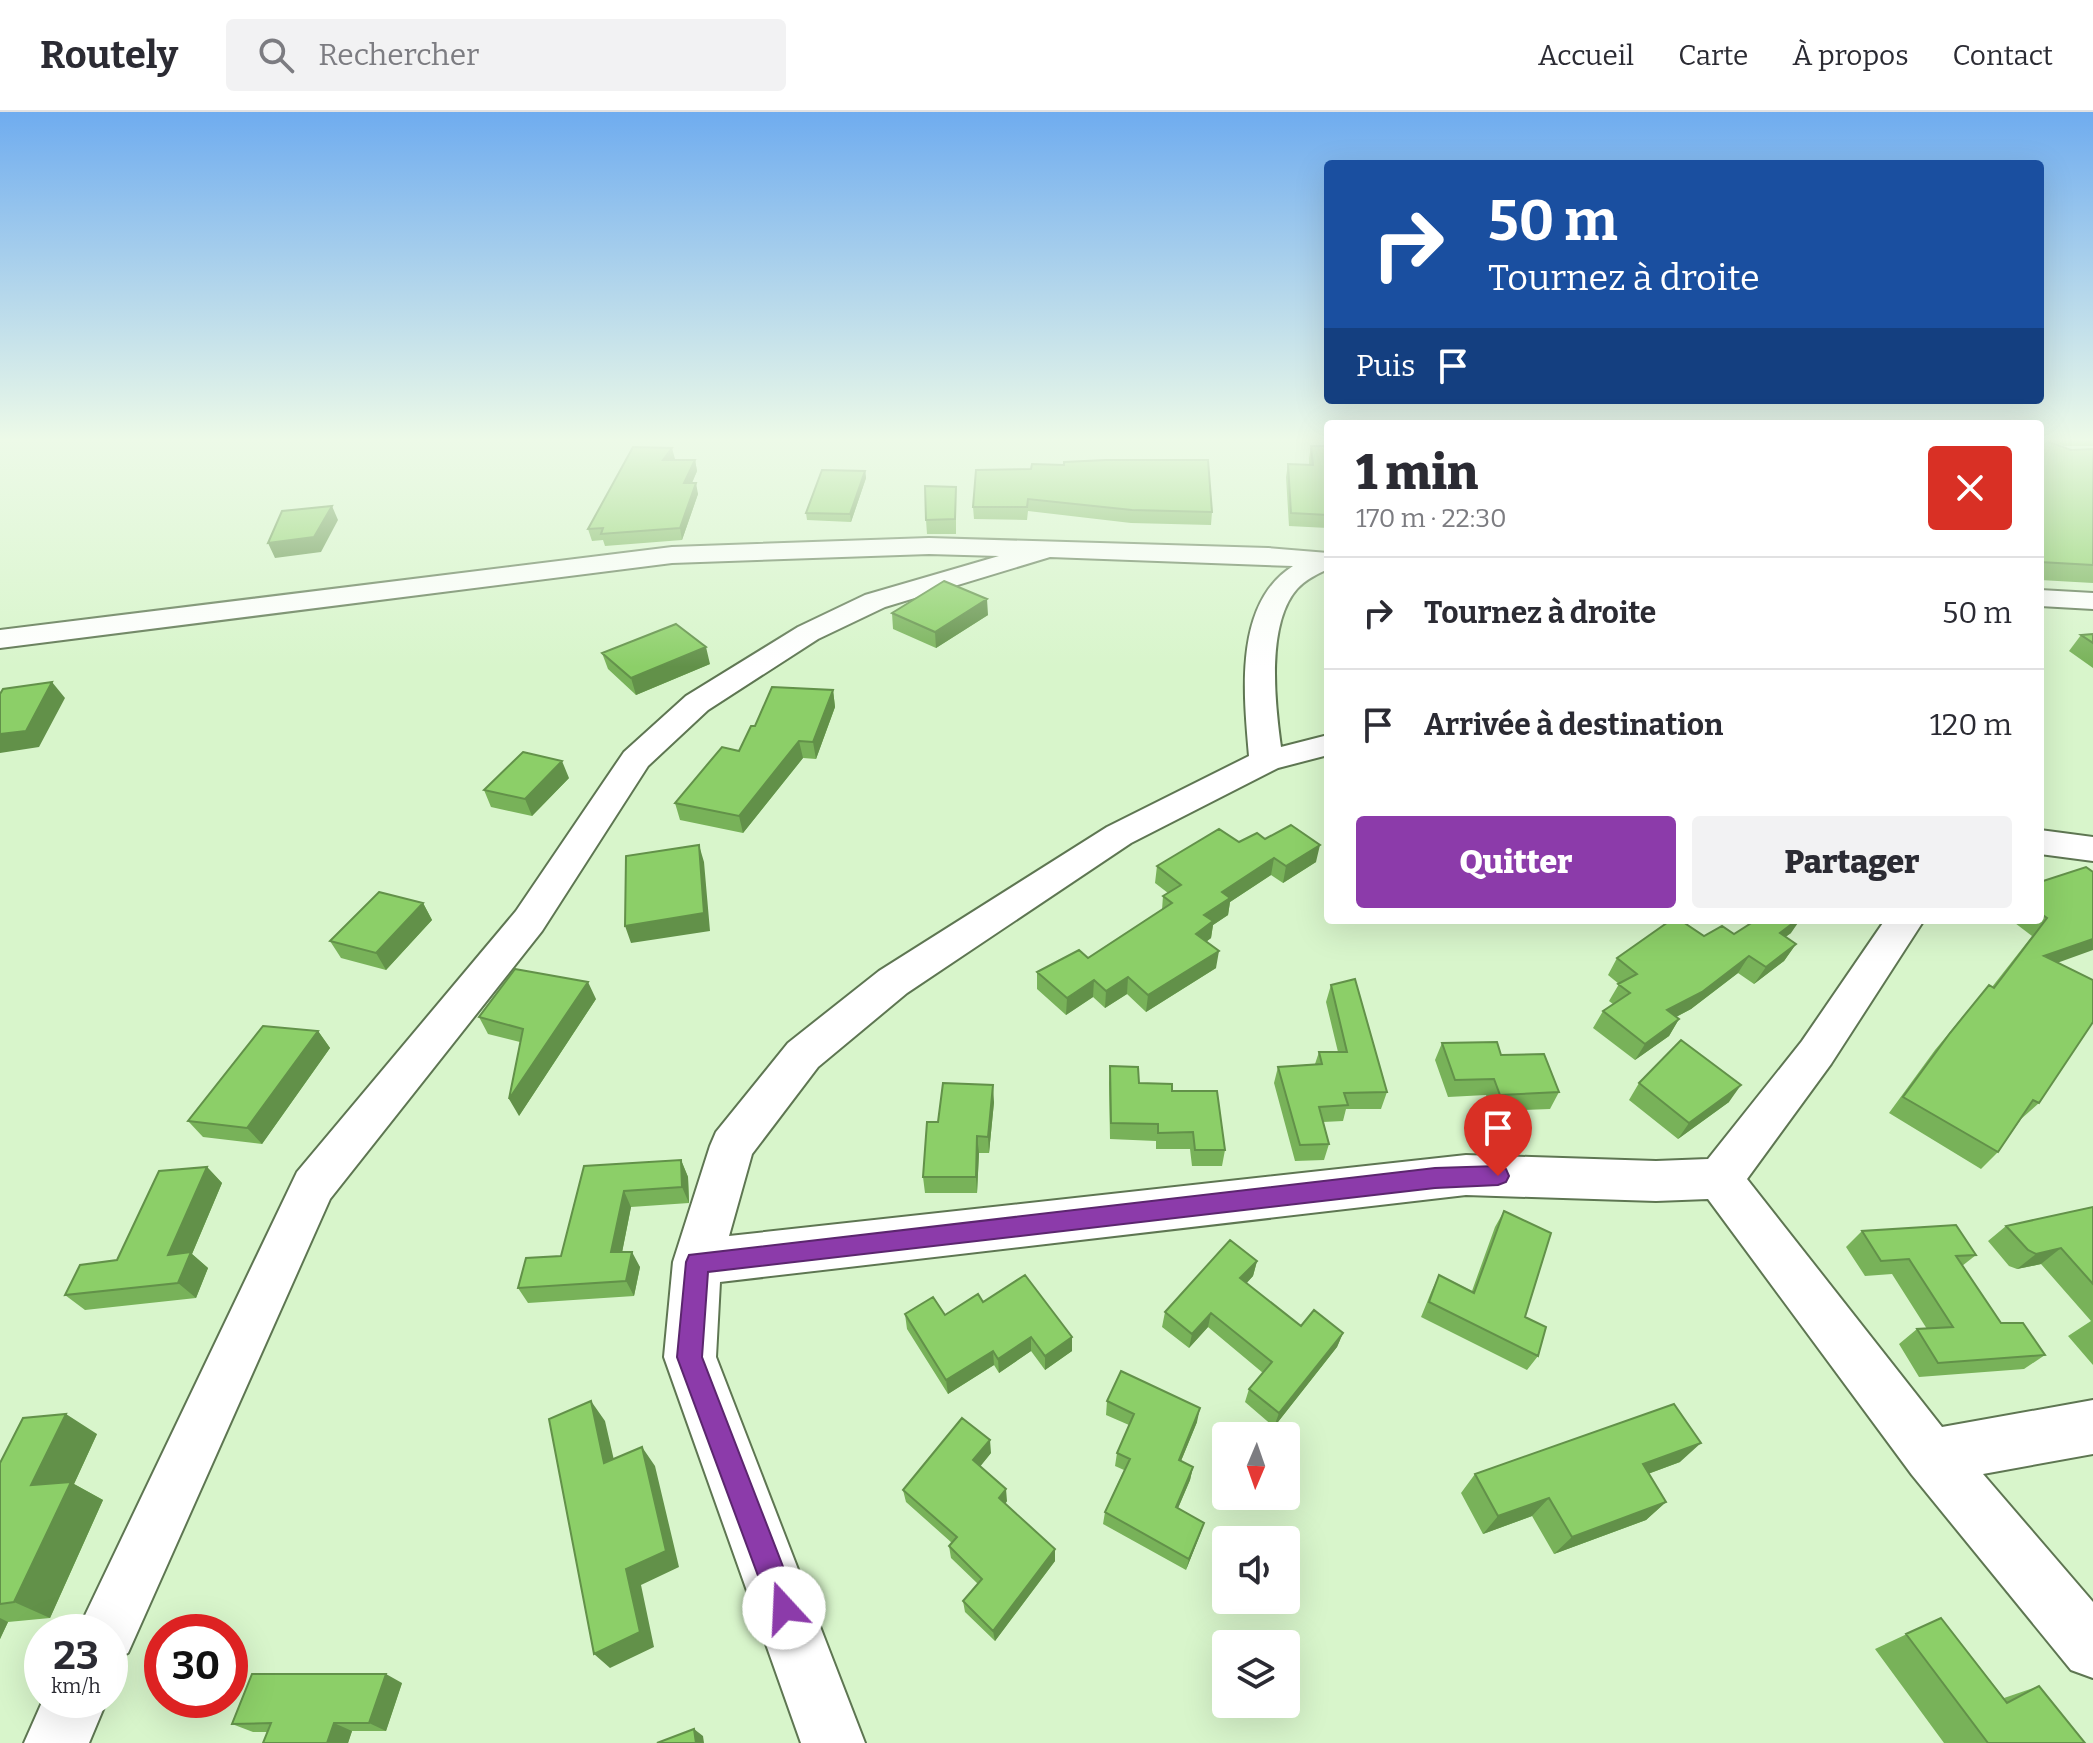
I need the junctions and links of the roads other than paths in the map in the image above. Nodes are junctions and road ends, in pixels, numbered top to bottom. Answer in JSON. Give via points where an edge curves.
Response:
{"nodes":[{"id":1,"x":1050,"y":549,"type":"junction"},
{"id":2,"x":1252,"y":555,"type":"junction"},
{"id":3,"x":1324,"y":561,"type":"edge"},
{"id":4,"x":1324,"y":562,"type":"edge"},
{"id":5,"x":1279,"y":593,"type":"junction"},
{"id":6,"x":2044,"y":598,"type":"edge"},
{"id":7,"x":2092,"y":602,"type":"edge"},
{"id":8,"x":0,"y":639,"type":"edge"},
{"id":9,"x":1324,"y":746,"type":"edge"},
{"id":10,"x":1266,"y":761,"type":"junction"},
{"id":11,"x":2044,"y":843,"type":"edge"},
{"id":12,"x":2093,"y":849,"type":"edge"},
{"id":13,"x":1902,"y":924,"type":"edge"},
{"id":14,"x":1720,"y":1179,"type":"junction"},
{"id":15,"x":697,"y":1262,"type":"junction"},
{"id":16,"x":2093,"y":1427,"type":"edge"},
{"id":17,"x":1931,"y":1456,"type":"junction"},
{"id":18,"x":115,"y":1614,"type":"edge"},
{"id":19,"x":2093,"y":1648,"type":"edge"},
{"id":20,"x":68,"y":1718,"type":"edge"},
{"id":21,"x":56,"y":1743,"type":"edge"},
{"id":22,"x":833,"y":1743,"type":"edge"}],
"edges":[{"from":1,"to":2,"type":"street"},
{"from":1,"to":8,"type":"street","via":[[915,546],[672,555]]},
{"from":1,"to":18,"type":"street","via":[[875,601],[808,633],[697,703],[636,759],[529,921],[313,1186]]},
{"from":2,"to":3,"type":"street"},
{"from":2,"to":5,"type":"street"},
{"from":4,"to":5,"type":"street"},
{"from":5,"to":10,"type":"street","via":[[1260,670]]},
{"from":6,"to":7,"type":"street"},
{"from":9,"to":10,"type":"street"},
{"from":10,"to":15,"type":"street","via":[[1119,835],[893,982],[803,1055],[732,1146]]},
{"from":11,"to":12,"type":"street"},
{"from":13,"to":14,"type":"street"},
{"from":14,"to":15,"type":"street","via":[[1466,1175]]},
{"from":14,"to":17,"type":"street"},
{"from":15,"to":22,"type":"street","via":[[690,1357]]},
{"from":16,"to":17,"type":"street"},
{"from":17,"to":19,"type":"street"},
{"from":20,"to":21,"type":"street"}]}
